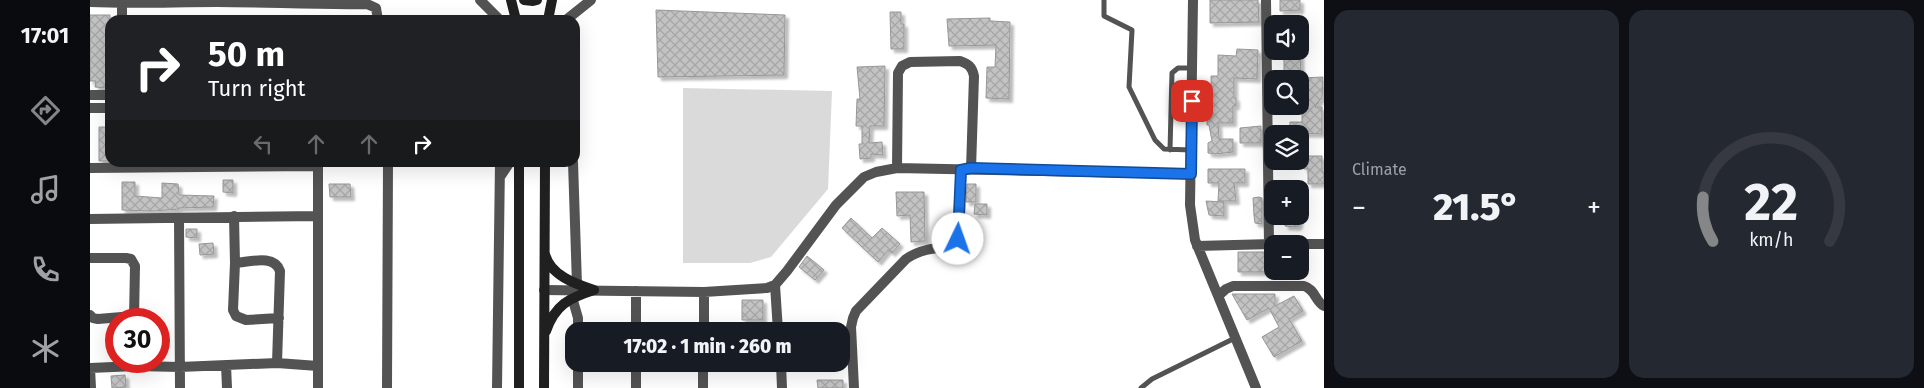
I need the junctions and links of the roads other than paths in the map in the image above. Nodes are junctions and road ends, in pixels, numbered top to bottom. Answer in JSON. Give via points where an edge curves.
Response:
{"nodes":[{"id":1,"x":480,"y":0,"type":"edge"},
{"id":2,"x":511,"y":0,"type":"edge"},
{"id":3,"x":524,"y":0,"type":"edge"},
{"id":4,"x":537,"y":0,"type":"edge"},
{"id":5,"x":552,"y":0,"type":"edge"},
{"id":6,"x":591,"y":0,"type":"edge"},
{"id":7,"x":1104,"y":0,"type":"edge"},
{"id":8,"x":1193,"y":0,"type":"edge"},
{"id":9,"x":1266,"y":0,"type":"edge"},
{"id":10,"x":239,"y":1,"type":"edge"},
{"id":11,"x":90,"y":2,"type":"edge"},
{"id":12,"x":260,"y":2,"type":"edge"},
{"id":13,"x":122,"y":4,"type":"junction"},
{"id":14,"x":122,"y":15,"type":"edge"},
{"id":15,"x":378,"y":15,"type":"edge"},
{"id":16,"x":495,"y":15,"type":"edge"},
{"id":17,"x":515,"y":15,"type":"edge"},
{"id":18,"x":549,"y":15,"type":"edge"},
{"id":19,"x":575,"y":15,"type":"edge"},
{"id":20,"x":1192,"y":68,"type":"junction"},
{"id":21,"x":90,"y":95,"type":"edge"},
{"id":22,"x":105,"y":95,"type":"edge"},
{"id":23,"x":90,"y":108,"type":"edge"},
{"id":24,"x":105,"y":108,"type":"edge"},
{"id":25,"x":1170,"y":150,"type":"junction"},
{"id":26,"x":1191,"y":150,"type":"junction"},
{"id":27,"x":147,"y":167,"type":"edge"},
{"id":28,"x":318,"y":167,"type":"edge"},
{"id":29,"x":388,"y":167,"type":"edge"},
{"id":30,"x":500,"y":167,"type":"edge"},
{"id":31,"x":506,"y":167,"type":"edge"},
{"id":32,"x":519,"y":167,"type":"edge"},
{"id":33,"x":545,"y":167,"type":"edge"},
{"id":34,"x":573,"y":167,"type":"edge"},
{"id":35,"x":90,"y":168,"type":"edge"},
{"id":36,"x":897,"y":168,"type":"junction"},
{"id":37,"x":966,"y":169,"type":"junction"},
{"id":38,"x":1191,"y":174,"type":"junction"},
{"id":39,"x":499,"y":177,"type":"junction"},
{"id":40,"x":234,"y":216,"type":"junction"},
{"id":41,"x":318,"y":216,"type":"junction"},
{"id":42,"x":179,"y":218,"type":"junction"},
{"id":43,"x":90,"y":219,"type":"edge"},
{"id":44,"x":1271,"y":235,"type":"edge"},
{"id":45,"x":1264,"y":244,"type":"edge"},
{"id":46,"x":1309,"y":244,"type":"edge"},
{"id":47,"x":1324,"y":244,"type":"edge"},
{"id":48,"x":544,"y":245,"type":"junction"},
{"id":49,"x":1197,"y":246,"type":"junction"},
{"id":50,"x":90,"y":258,"type":"edge"},
{"id":51,"x":235,"y":263,"type":"junction"},
{"id":52,"x":775,"y":284,"type":"junction"},
{"id":53,"x":577,"y":285,"type":"junction"},
{"id":54,"x":544,"y":290,"type":"junction"},
{"id":55,"x":594,"y":290,"type":"junction"},
{"id":56,"x":636,"y":291,"type":"junction"},
{"id":57,"x":704,"y":292,"type":"junction"},
{"id":58,"x":1218,"y":296,"type":"junction"},
{"id":59,"x":572,"y":297,"type":"junction"},
{"id":60,"x":1324,"y":306,"type":"edge"},
{"id":61,"x":134,"y":308,"type":"edge"},
{"id":62,"x":90,"y":315,"type":"edge"},
{"id":63,"x":278,"y":318,"type":"junction"},
{"id":64,"x":105,"y":319,"type":"edge"},
{"id":65,"x":578,"y":322,"type":"edge"},
{"id":66,"x":636,"y":322,"type":"edge"},
{"id":67,"x":704,"y":322,"type":"edge"},
{"id":68,"x":777,"y":322,"type":"edge"},
{"id":69,"x":544,"y":337,"type":"junction"},
{"id":70,"x":1235,"y":338,"type":"junction"},
{"id":71,"x":277,"y":363,"type":"junction"},
{"id":72,"x":170,"y":366,"type":"edge"},
{"id":73,"x":226,"y":366,"type":"junction"},
{"id":74,"x":318,"y":366,"type":"junction"},
{"id":75,"x":105,"y":367,"type":"edge"},
{"id":76,"x":180,"y":367,"type":"junction"},
{"id":77,"x":90,"y":368,"type":"edge"},
{"id":78,"x":578,"y":372,"type":"edge"},
{"id":79,"x":636,"y":372,"type":"edge"},
{"id":80,"x":704,"y":372,"type":"edge"},
{"id":81,"x":781,"y":372,"type":"edge"},
{"id":82,"x":91,"y":388,"type":"edge"},
{"id":83,"x":180,"y":388,"type":"edge"},
{"id":84,"x":227,"y":388,"type":"edge"},
{"id":85,"x":318,"y":388,"type":"edge"},
{"id":86,"x":387,"y":388,"type":"edge"},
{"id":87,"x":497,"y":388,"type":"edge"},
{"id":88,"x":520,"y":388,"type":"edge"},
{"id":89,"x":544,"y":388,"type":"edge"},
{"id":90,"x":578,"y":388,"type":"edge"},
{"id":91,"x":636,"y":388,"type":"edge"},
{"id":92,"x":703,"y":388,"type":"edge"},
{"id":93,"x":782,"y":388,"type":"edge"},
{"id":94,"x":854,"y":388,"type":"edge"},
{"id":95,"x":1141,"y":388,"type":"edge"},
{"id":96,"x":1256,"y":388,"type":"edge"}],
"edges":[{"from":1,"to":16,"type":"street"},
{"from":2,"to":17,"type":"street"},
{"from":3,"to":4,"type":"street"},
{"from":5,"to":18,"type":"street"},
{"from":6,"to":19,"type":"street"},
{"from":7,"to":25,"type":"lane","via":[[1104,16],[1132,30],[1129,87],[1155,140]]},
{"from":8,"to":20,"type":"street"},
{"from":9,"to":44,"type":"street"},
{"from":10,"to":12,"type":"street"},
{"from":10,"to":13,"type":"street"},
{"from":11,"to":13,"type":"street"},
{"from":12,"to":15,"type":"street","via":[[373,5]]},
{"from":13,"to":14,"type":"street"},
{"from":20,"to":25,"type":"lane","via":[[1178,68],[1172,73]]},
{"from":20,"to":26,"type":"street"},
{"from":21,"to":22,"type":"street"},
{"from":23,"to":24,"type":"street"},
{"from":25,"to":26,"type":"lane"},
{"from":26,"to":38,"type":"street"},
{"from":27,"to":35,"type":"street"},
{"from":28,"to":41,"type":"street"},
{"from":29,"to":86,"type":"street"},
{"from":30,"to":39,"type":"street"},
{"from":31,"to":39,"type":"street"},
{"from":32,"to":88,"type":"street"},
{"from":33,"to":48,"type":"street"},
{"from":34,"to":53,"type":"street"},
{"from":36,"to":37,"type":"street"},
{"from":36,"to":37,"type":"street","via":[[898,73],[902,66],[910,62],[960,61],[972,68],[974,76]]},
{"from":36,"to":52,"type":"street","via":[[864,177],[836,205]]},
{"from":37,"to":38,"type":"street"},
{"from":37,"to":94,"type":"street","via":[[956,244],[921,251],[906,259],[856,311],[851,327]]},
{"from":38,"to":49,"type":"street","via":[[1190,205]]},
{"from":39,"to":87,"type":"street"},
{"from":40,"to":41,"type":"street"},
{"from":40,"to":42,"type":"street"},
{"from":40,"to":51,"type":"street"},
{"from":41,"to":74,"type":"street"},
{"from":42,"to":43,"type":"street"},
{"from":42,"to":76,"type":"street"},
{"from":45,"to":49,"type":"street"},
{"from":46,"to":47,"type":"street"},
{"from":48,"to":53,"type":"street","via":[[546,257],[554,270]]},
{"from":48,"to":54,"type":"street"},
{"from":49,"to":58,"type":"street"},
{"from":50,"to":61,"type":"street","via":[[126,258],[133,263]]},
{"from":51,"to":63,"type":"street","via":[[233,310],[236,316],[246,320]]},
{"from":51,"to":63,"type":"street","via":[[269,260],[278,265]]},
{"from":52,"to":57,"type":"street","via":[[767,288]]},
{"from":52,"to":68,"type":"street"},
{"from":53,"to":55,"type":"street"},
{"from":54,"to":55,"type":"street"},
{"from":54,"to":69,"type":"street"},
{"from":55,"to":56,"type":"street"},
{"from":55,"to":59,"type":"street"},
{"from":56,"to":57,"type":"street"},
{"from":56,"to":66,"type":"street"},
{"from":57,"to":67,"type":"street"},
{"from":58,"to":60,"type":"street","via":[[1233,286],[1304,286]]},
{"from":58,"to":70,"type":"street"},
{"from":59,"to":65,"type":"street"},
{"from":59,"to":69,"type":"street","via":[[554,313]]},
{"from":62,"to":64,"type":"street"},
{"from":63,"to":71,"type":"street"},
{"from":69,"to":89,"type":"street"},
{"from":70,"to":95,"type":"lane","via":[[1152,379]]},
{"from":70,"to":96,"type":"street"},
{"from":71,"to":73,"type":"street"},
{"from":71,"to":74,"type":"street"},
{"from":72,"to":76,"type":"street"},
{"from":73,"to":76,"type":"street"},
{"from":73,"to":84,"type":"street"},
{"from":74,"to":85,"type":"street"},
{"from":75,"to":77,"type":"street"},
{"from":76,"to":83,"type":"street"},
{"from":77,"to":82,"type":"street"},
{"from":78,"to":90,"type":"street"},
{"from":79,"to":91,"type":"street"},
{"from":80,"to":92,"type":"street"},
{"from":81,"to":93,"type":"street"}]}
